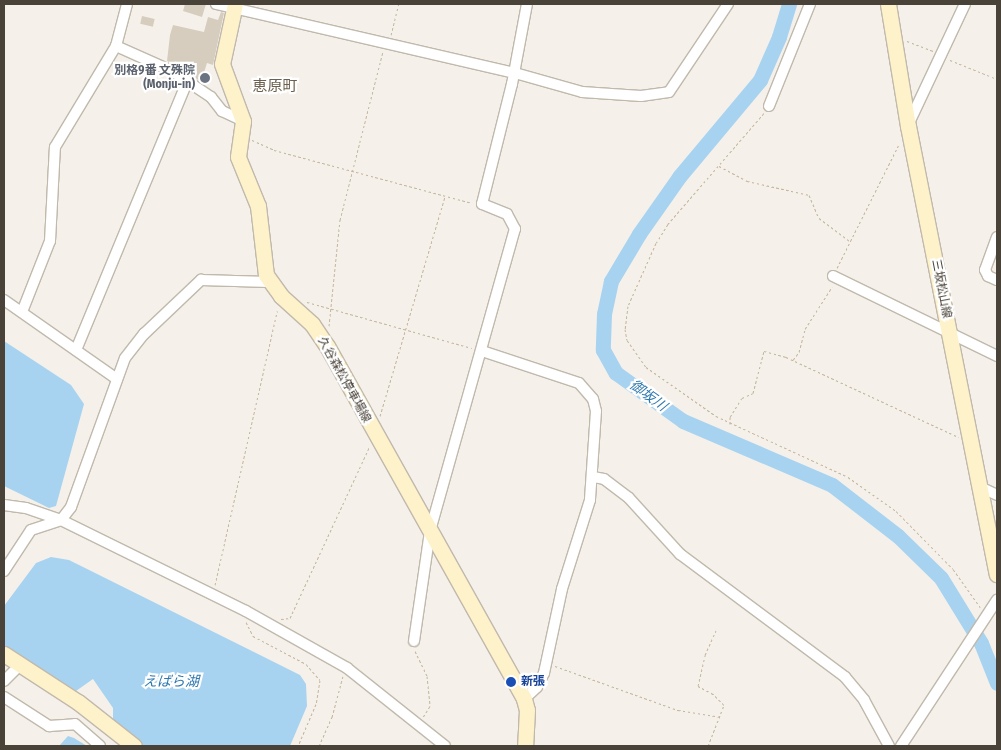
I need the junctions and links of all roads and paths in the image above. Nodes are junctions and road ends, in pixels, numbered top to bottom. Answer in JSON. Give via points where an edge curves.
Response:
{"nodes":[{"id":1,"x":127,"y":4,"type":"edge"},
{"id":2,"x":216,"y":4,"type":"edge"},
{"id":3,"x":399,"y":4,"type":"edge"},
{"id":4,"x":527,"y":4,"type":"edge"},
{"id":5,"x":728,"y":4,"type":"edge"},
{"id":6,"x":810,"y":4,"type":"edge"},
{"id":7,"x":888,"y":4,"type":"edge"},
{"id":8,"x":965,"y":4,"type":"edge"},
{"id":9,"x":235,"y":6,"type":"edge"},
{"id":10,"x":892,"y":35,"type":"junction"},
{"id":11,"x":387,"y":44,"type":"junction"},
{"id":12,"x":116,"y":46,"type":"junction"},
{"id":13,"x":941,"y":55,"type":"junction"},
{"id":14,"x":515,"y":72,"type":"junction"},
{"id":15,"x":997,"y":79,"type":"edge"},
{"id":16,"x":187,"y":82,"type":"junction"},
{"id":17,"x":769,"y":106,"type":"joint"},
{"id":18,"x":243,"y":121,"type":"junction"},
{"id":19,"x":908,"y":126,"type":"junction"},
{"id":20,"x":242,"y":138,"type":"junction"},
{"id":21,"x":899,"y":144,"type":"dead end"},
{"id":22,"x":718,"y":166,"type":"junction"},
{"id":23,"x":353,"y":171,"type":"junction"},
{"id":24,"x":482,"y":204,"type":"junction"},
{"id":25,"x":997,"y":237,"type":"edge"},
{"id":26,"x":850,"y":242,"type":"junction"},
{"id":27,"x":835,"y":277,"type":"junction"},
{"id":28,"x":997,"y":280,"type":"edge"},
{"id":29,"x":269,"y":282,"type":"junction"},
{"id":30,"x":281,"y":296,"type":"junction"},
{"id":31,"x":4,"y":300,"type":"edge"},
{"id":32,"x":306,"y":302,"type":"dead end"},
{"id":33,"x":331,"y":308,"type":"junction"},
{"id":34,"x":22,"y":312,"type":"junction"},
{"id":35,"x":329,"y":327,"type":"dead end"},
{"id":36,"x":950,"y":332,"type":"junction"},
{"id":37,"x":76,"y":350,"type":"junction"},
{"id":38,"x":482,"y":351,"type":"junction"},
{"id":39,"x":997,"y":356,"type":"edge"},
{"id":40,"x":793,"y":360,"type":"junction"},
{"id":41,"x":117,"y":379,"type":"junction"},
{"id":42,"x":730,"y":424,"type":"junction"},
{"id":43,"x":971,"y":440,"type":"junction"},
{"id":44,"x":593,"y":477,"type":"junction"},
{"id":45,"x":980,"y":487,"type":"junction"},
{"id":46,"x":997,"y":495,"type":"edge"},
{"id":47,"x":4,"y":505,"type":"edge"},
{"id":48,"x":61,"y":520,"type":"junction"},
{"id":49,"x":430,"y":531,"type":"junction"},
{"id":50,"x":997,"y":537,"type":"edge"},
{"id":51,"x":993,"y":555,"type":"junction"},
{"id":52,"x":4,"y":571,"type":"edge"},
{"id":53,"x":997,"y":574,"type":"edge"},
{"id":54,"x":216,"y":590,"type":"dead end"},
{"id":55,"x":997,"y":600,"type":"edge"},
{"id":56,"x":246,"y":612,"type":"junction"},
{"id":57,"x":985,"y":618,"type":"junction"},
{"id":58,"x":716,"y":630,"type":"dead end"},
{"id":59,"x":414,"y":641,"type":"joint"},
{"id":60,"x":4,"y":654,"type":"edge"},
{"id":61,"x":21,"y":664,"type":"junction"},
{"id":62,"x":547,"y":664,"type":"junction"},
{"id":63,"x":346,"y":668,"type":"junction"},
{"id":64,"x":4,"y":681,"type":"edge"},
{"id":65,"x":4,"y":697,"type":"edge"},
{"id":66,"x":524,"y":699,"type":"junction"},
{"id":67,"x":721,"y":717,"type":"junction"},
{"id":68,"x":418,"y":724,"type":"junction"},
{"id":69,"x":100,"y":746,"type":"edge"},
{"id":70,"x":134,"y":746,"type":"edge"},
{"id":71,"x":298,"y":746,"type":"edge"},
{"id":72,"x":319,"y":746,"type":"edge"},
{"id":73,"x":445,"y":746,"type":"edge"},
{"id":74,"x":525,"y":746,"type":"edge"},
{"id":75,"x":708,"y":746,"type":"edge"},
{"id":76,"x":889,"y":746,"type":"edge"},
{"id":77,"x":901,"y":746,"type":"edge"}],
"edges":[{"from":1,"to":12,"type":"street"},
{"from":2,"to":9,"type":"street"},
{"from":3,"to":11,"type":"path"},
{"from":4,"to":14,"type":"street"},
{"from":5,"to":14,"type":"street","via":[[674,86],[662,94],[582,92]]},
{"from":6,"to":17,"type":"street"},
{"from":7,"to":10,"type":"main road","name":"三坂松山線"},
{"from":8,"to":13,"type":"street"},
{"from":9,"to":11,"type":"street"},
{"from":9,"to":18,"type":"main road","via":[[222,64]]},
{"from":10,"to":13,"type":"path"},
{"from":10,"to":19,"type":"main road","name":"三坂松山線"},
{"from":11,"to":14,"type":"street"},
{"from":11,"to":23,"type":"path"},
{"from":12,"to":16,"type":"street","via":[[172,71]]},
{"from":12,"to":34,"type":"street","via":[[55,147],[50,241]]},
{"from":13,"to":15,"type":"path"},
{"from":13,"to":19,"type":"street"},
{"from":14,"to":24,"type":"street"},
{"from":16,"to":18,"type":"street","via":[[210,97],[222,111]]},
{"from":16,"to":37,"type":"street"},
{"from":17,"to":22,"type":"path"},
{"from":18,"to":20,"type":"main road"},
{"from":19,"to":36,"type":"main road","name":"三坂松山線"},
{"from":20,"to":23,"type":"path"},
{"from":20,"to":29,"type":"main road","via":[[238,157],[258,206]]},
{"from":21,"to":26,"type":"path"},
{"from":22,"to":26,"type":"path","via":[[747,181],[809,195],[818,218]]},
{"from":22,"to":42,"type":"path","via":[[656,244],[628,306],[625,329],[632,349],[646,367]]},
{"from":23,"to":24,"type":"path"},
{"from":23,"to":33,"type":"path","via":[[340,220]]},
{"from":24,"to":38,"type":"street","via":[[507,214],[515,229]]},
{"from":25,"to":28,"type":"street","via":[[985,270],[988,276]]},
{"from":26,"to":27,"type":"path"},
{"from":27,"to":36,"type":"street"},
{"from":27,"to":40,"type":"path","via":[[805,329],[799,352]]},
{"from":29,"to":30,"type":"main road","name":"久谷森松停車場線"},
{"from":29,"to":41,"type":"street","via":[[238,283],[208,278],[193,285],[133,347]]},
{"from":30,"to":49,"type":"main road","name":"久谷森松停車場線","via":[[312,324],[327,346]]},
{"from":30,"to":54,"type":"path"},
{"from":31,"to":34,"type":"street"},
{"from":32,"to":33,"type":"path"},
{"from":33,"to":35,"type":"path"},
{"from":33,"to":38,"type":"path"},
{"from":34,"to":37,"type":"street"},
{"from":36,"to":39,"type":"street"},
{"from":36,"to":43,"type":"main road","name":"三坂松山線"},
{"from":37,"to":41,"type":"street"},
{"from":38,"to":44,"type":"street","via":[[568,378],[587,390],[596,411]]},
{"from":38,"to":49,"type":"street"},
{"from":40,"to":42,"type":"path","via":[[776,353],[762,353],[753,393],[742,398],[730,417]]},
{"from":40,"to":43,"type":"path"},
{"from":41,"to":48,"type":"street","via":[[71,507]]},
{"from":42,"to":57,"type":"path","via":[[848,478],[896,512],[953,568]]},
{"from":43,"to":45,"type":"main road","name":"三坂松山線"},
{"from":44,"to":62,"type":"street","via":[[590,500],[562,589]]},
{"from":44,"to":76,"type":"street","via":[[604,479],[629,498],[680,554],[845,677],[864,700]]},
{"from":45,"to":46,"type":"street"},
{"from":45,"to":51,"type":"main road","name":"三坂松山線"},
{"from":47,"to":48,"type":"street","via":[[26,508]]},
{"from":48,"to":52,"type":"street","via":[[31,530]]},
{"from":48,"to":56,"type":"street"},
{"from":49,"to":59,"type":"street"},
{"from":49,"to":66,"type":"main road","name":"久谷森松停車場線"},
{"from":50,"to":51,"type":"street"},
{"from":51,"to":53,"type":"main road","name":"三坂松山線"},
{"from":55,"to":57,"type":"street"},
{"from":56,"to":63,"type":"street"},
{"from":56,"to":71,"type":"path","via":[[244,618],[253,636],[306,664],[320,680],[316,704]]},
{"from":57,"to":77,"type":"street"},
{"from":58,"to":67,"type":"path","via":[[705,655],[698,686],[722,701]]},
{"from":59,"to":68,"type":"path","via":[[415,653],[426,669],[430,706]]},
{"from":60,"to":61,"type":"main road"},
{"from":61,"to":64,"type":"street"},
{"from":61,"to":70,"type":"main road","via":[[78,702]]},
{"from":62,"to":66,"type":"street","via":[[537,687]]},
{"from":62,"to":67,"type":"path","via":[[678,710]]},
{"from":63,"to":68,"type":"street"},
{"from":63,"to":72,"type":"path","via":[[332,717]]},
{"from":65,"to":69,"type":"street","via":[[49,726],[75,724]]},
{"from":66,"to":74,"type":"main road","name":"久谷森松停車場線","via":[[527,710]]},
{"from":67,"to":75,"type":"path"},
{"from":68,"to":73,"type":"street"}]}
